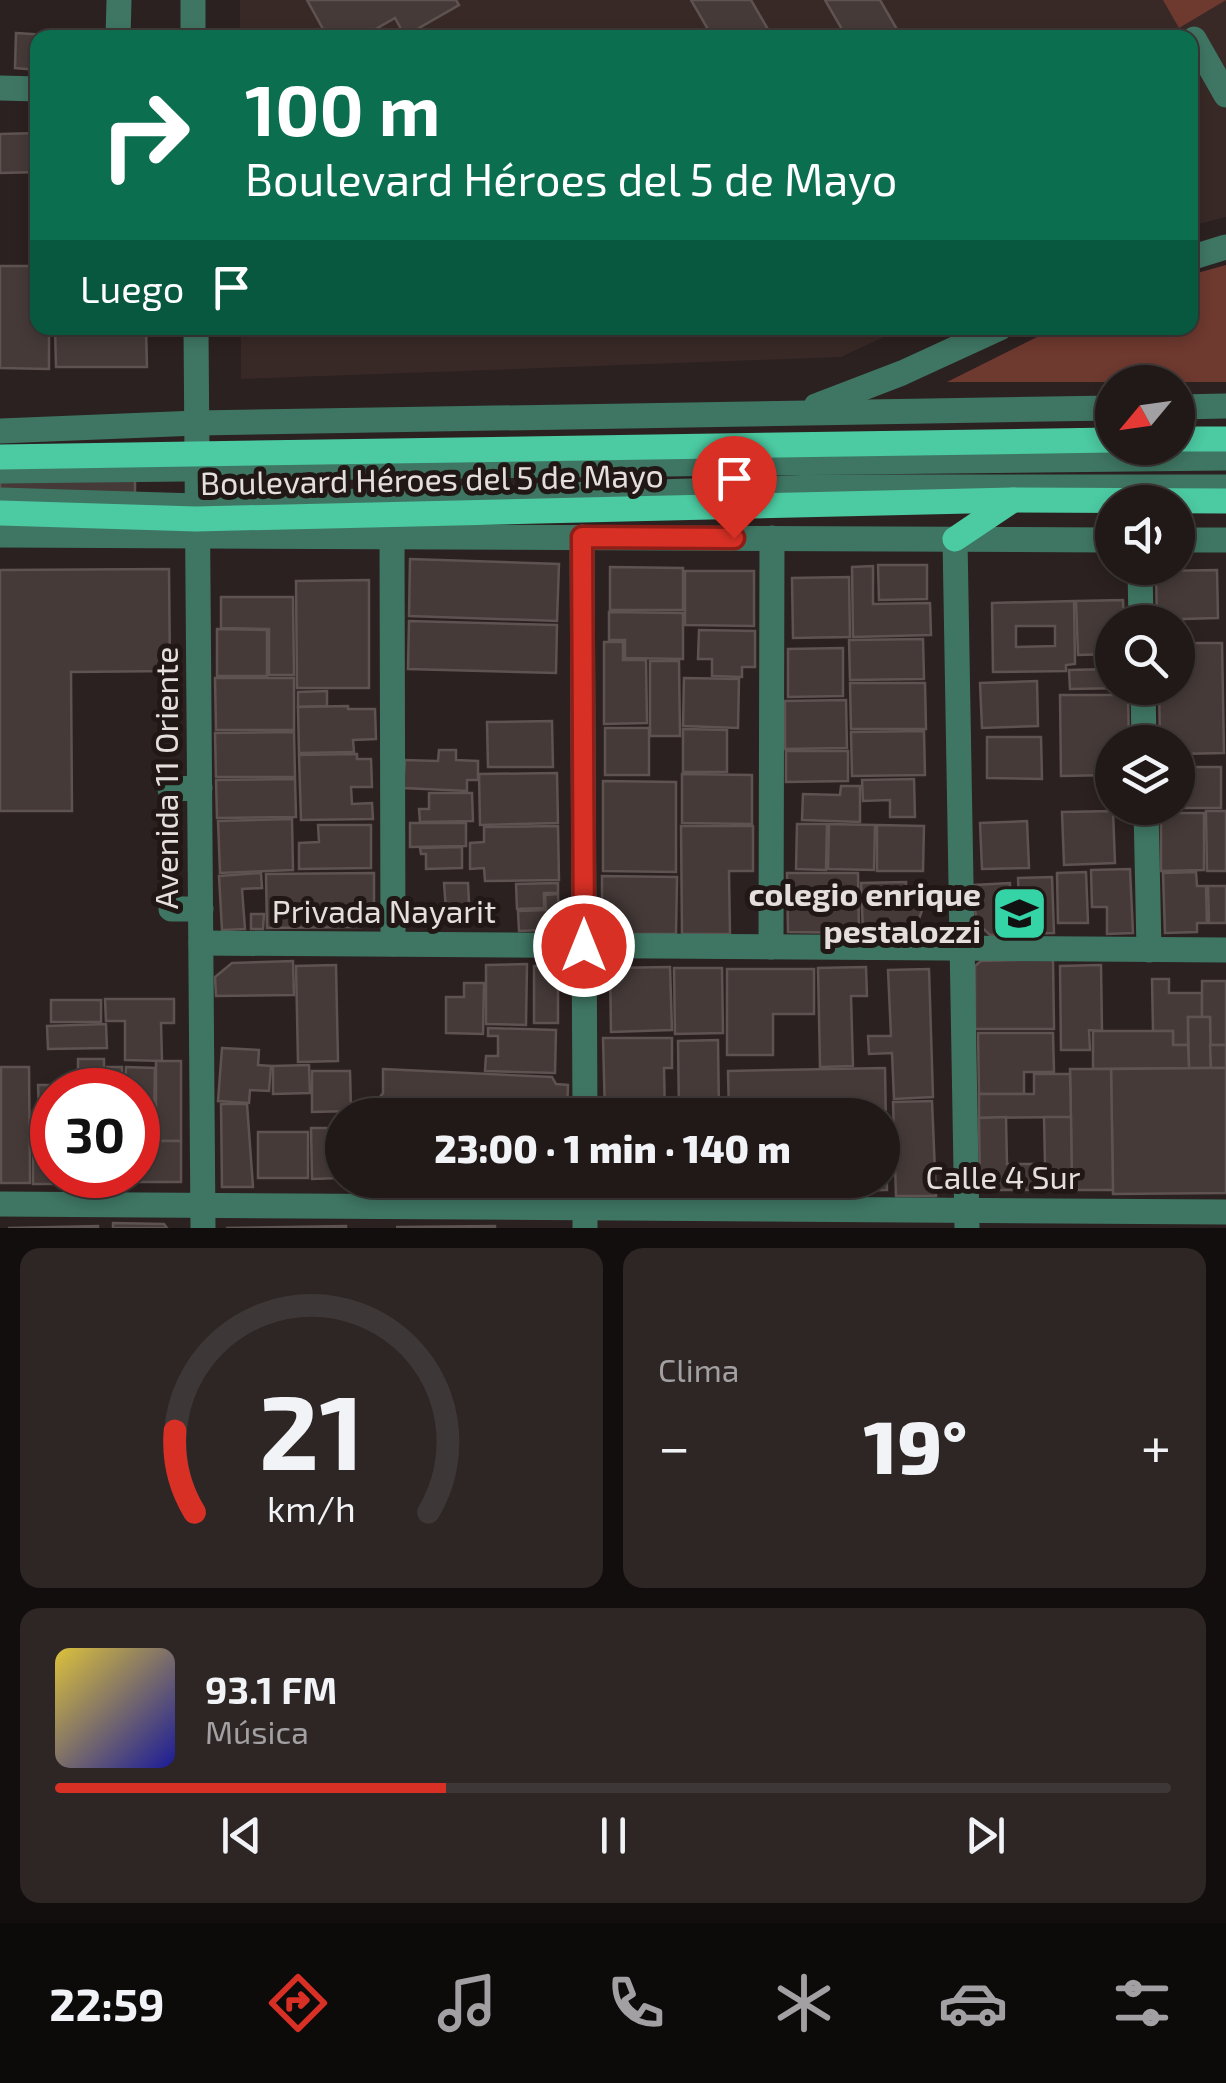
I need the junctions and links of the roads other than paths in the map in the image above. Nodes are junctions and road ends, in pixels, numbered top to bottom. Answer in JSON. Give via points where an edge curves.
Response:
{"nodes":[{"id":1,"x":119,"y":0,"type":"edge"},
{"id":2,"x":193,"y":0,"type":"edge"},
{"id":3,"x":118,"y":30,"type":"edge"},
{"id":4,"x":193,"y":30,"type":"edge"},
{"id":5,"x":1198,"y":45,"type":"edge"},
{"id":6,"x":0,"y":88,"type":"edge"},
{"id":7,"x":30,"y":89,"type":"edge"},
{"id":8,"x":1226,"y":95,"type":"edge"},
{"id":9,"x":1226,"y":247,"type":"edge"},
{"id":10,"x":1198,"y":256,"type":"edge"},
{"id":11,"x":196,"y":335,"type":"edge"},
{"id":12,"x":984,"y":335,"type":"edge"},
{"id":13,"x":1195,"y":406,"type":"edge"},
{"id":14,"x":1226,"y":406,"type":"edge"},
{"id":15,"x":1095,"y":408,"type":"edge"},
{"id":16,"x":799,"y":413,"type":"junction"},
{"id":17,"x":197,"y":423,"type":"junction"},
{"id":18,"x":0,"y":431,"type":"edge"},
{"id":19,"x":1226,"y":439,"type":"edge"},
{"id":20,"x":1095,"y":440,"type":"edge"},
{"id":21,"x":1195,"y":440,"type":"edge"},
{"id":22,"x":0,"y":457,"type":"edge"},
{"id":23,"x":1226,"y":458,"type":"edge"},
{"id":24,"x":197,"y":462,"type":"junction"},
{"id":25,"x":0,"y":471,"type":"edge"},
{"id":26,"x":1226,"y":487,"type":"edge"},
{"id":27,"x":0,"y":500,"type":"edge"},
{"id":28,"x":1013,"y":500,"type":"junction"},
{"id":29,"x":1226,"y":501,"type":"edge"},
{"id":30,"x":0,"y":513,"type":"edge"},
{"id":31,"x":197,"y":520,"type":"junction"},
{"id":32,"x":0,"y":535,"type":"edge"},
{"id":33,"x":392,"y":536,"type":"junction"},
{"id":34,"x":582,"y":537,"type":"junction"},
{"id":35,"x":772,"y":538,"type":"junction"},
{"id":36,"x":955,"y":539,"type":"junction"},
{"id":37,"x":1095,"y":540,"type":"edge"},
{"id":38,"x":1195,"y":540,"type":"edge"},
{"id":39,"x":1226,"y":540,"type":"edge"},
{"id":40,"x":200,"y":788,"type":"junction"},
{"id":41,"x":170,"y":789,"type":"dead end"},
{"id":42,"x":1146,"y":825,"type":"edge"},
{"id":43,"x":171,"y":909,"type":"dead end"},
{"id":44,"x":201,"y":909,"type":"junction"},
{"id":45,"x":201,"y":943,"type":"junction"},
{"id":46,"x":393,"y":944,"type":"junction"},
{"id":47,"x":584,"y":946,"type":"junction"},
{"id":48,"x":770,"y":947,"type":"junction"},
{"id":49,"x":962,"y":948,"type":"junction"},
{"id":50,"x":1149,"y":950,"type":"junction"},
{"id":51,"x":1226,"y":950,"type":"edge"},
{"id":52,"x":585,"y":1098,"type":"edge"},
{"id":53,"x":0,"y":1204,"type":"edge"},
{"id":54,"x":1226,"y":1212,"type":"edge"},
{"id":55,"x":203,"y":1216,"type":"edge"},
{"id":56,"x":585,"y":1218,"type":"edge"},
{"id":57,"x":874,"y":1219,"type":"edge"},
{"id":58,"x":967,"y":1219,"type":"edge"}],
"edges":[{"from":1,"to":3,"type":"street"},
{"from":2,"to":4,"type":"street"},
{"from":5,"to":8,"type":"street"},
{"from":6,"to":7,"type":"street"},
{"from":9,"to":10,"type":"street"},
{"from":11,"to":17,"type":"street","name":"Avenida 11 Oriente"},
{"from":12,"to":16,"type":"street"},
{"from":13,"to":14,"type":"street"},
{"from":15,"to":16,"type":"street","name":"Boulevard Héroes del 5 de Mayo"},
{"from":16,"to":17,"type":"street","name":"Boulevard Héroes del 5 de Mayo"},
{"from":17,"to":18,"type":"street","name":"Boulevard Héroes del 5 de Mayo"},
{"from":17,"to":24,"type":"street","name":"Avenida 11 Oriente"},
{"from":19,"to":21,"type":"main road"},
{"from":20,"to":24,"type":"main road","name":"Boulevard Héroes del 5 de Mayo"},
{"from":22,"to":24,"type":"main road","name":"Boulevard Héroes del 5 de Mayo"},
{"from":23,"to":24,"type":"street"},
{"from":24,"to":25,"type":"street"},
{"from":24,"to":31,"type":"street","name":"Avenida 11 Oriente"},
{"from":26,"to":31,"type":"street","via":[[819,487]]},
{"from":27,"to":31,"type":"street"},
{"from":28,"to":29,"type":"main road","name":"Boulevard Héroes del 5 de Mayo"},
{"from":28,"to":31,"type":"main road","name":"Boulevard Héroes del 5 de Mayo"},
{"from":28,"to":36,"type":"main road"},
{"from":30,"to":31,"type":"main road","name":"Boulevard Héroes del 5 de Mayo"},
{"from":31,"to":32,"type":"street","name":"Boulevard Héroes del 5 de Mayo"},
{"from":31,"to":33,"type":"street","name":"Boulevard Héroes del 5 de Mayo"},
{"from":31,"to":40,"type":"street","name":"Avenida 11 Oriente"},
{"from":33,"to":34,"type":"street","name":"Boulevard Héroes del 5 de Mayo"},
{"from":33,"to":46,"type":"street"},
{"from":34,"to":35,"type":"street","name":"Boulevard Héroes del 5 de Mayo"},
{"from":34,"to":47,"type":"street"},
{"from":35,"to":36,"type":"street","name":"Boulevard Héroes del 5 de Mayo"},
{"from":35,"to":48,"type":"street"},
{"from":36,"to":37,"type":"street","name":"Boulevard Héroes del 5 de Mayo"},
{"from":36,"to":49,"type":"street"},
{"from":38,"to":39,"type":"street"},
{"from":40,"to":41,"type":"street"},
{"from":40,"to":44,"type":"street","name":"Avenida 11 Oriente"},
{"from":42,"to":50,"type":"street"},
{"from":43,"to":44,"type":"street"},
{"from":44,"to":45,"type":"street","name":"Avenida 11 Oriente"},
{"from":45,"to":46,"type":"street","name":"Privada Nayarit"},
{"from":45,"to":55,"type":"street","name":"Avenida 11 Oriente"},
{"from":46,"to":47,"type":"street","name":"Privada Nayarit"},
{"from":47,"to":48,"type":"street","name":"Privada Nayarit"},
{"from":47,"to":52,"type":"street"},
{"from":48,"to":49,"type":"street","name":"Privada Nayarit"},
{"from":49,"to":50,"type":"street","name":"Privada Nayarit"},
{"from":49,"to":58,"type":"street"},
{"from":50,"to":51,"type":"street","name":"Privada Nayarit"},
{"from":53,"to":55,"type":"street","name":"Calle 4 Sur"},
{"from":54,"to":58,"type":"street","name":"Calle 4 Sur"},
{"from":55,"to":56,"type":"street","name":"Calle 4 Sur"},
{"from":56,"to":57,"type":"street","name":"Calle 4 Sur"},
{"from":57,"to":58,"type":"street","name":"Calle 4 Sur"}]}
